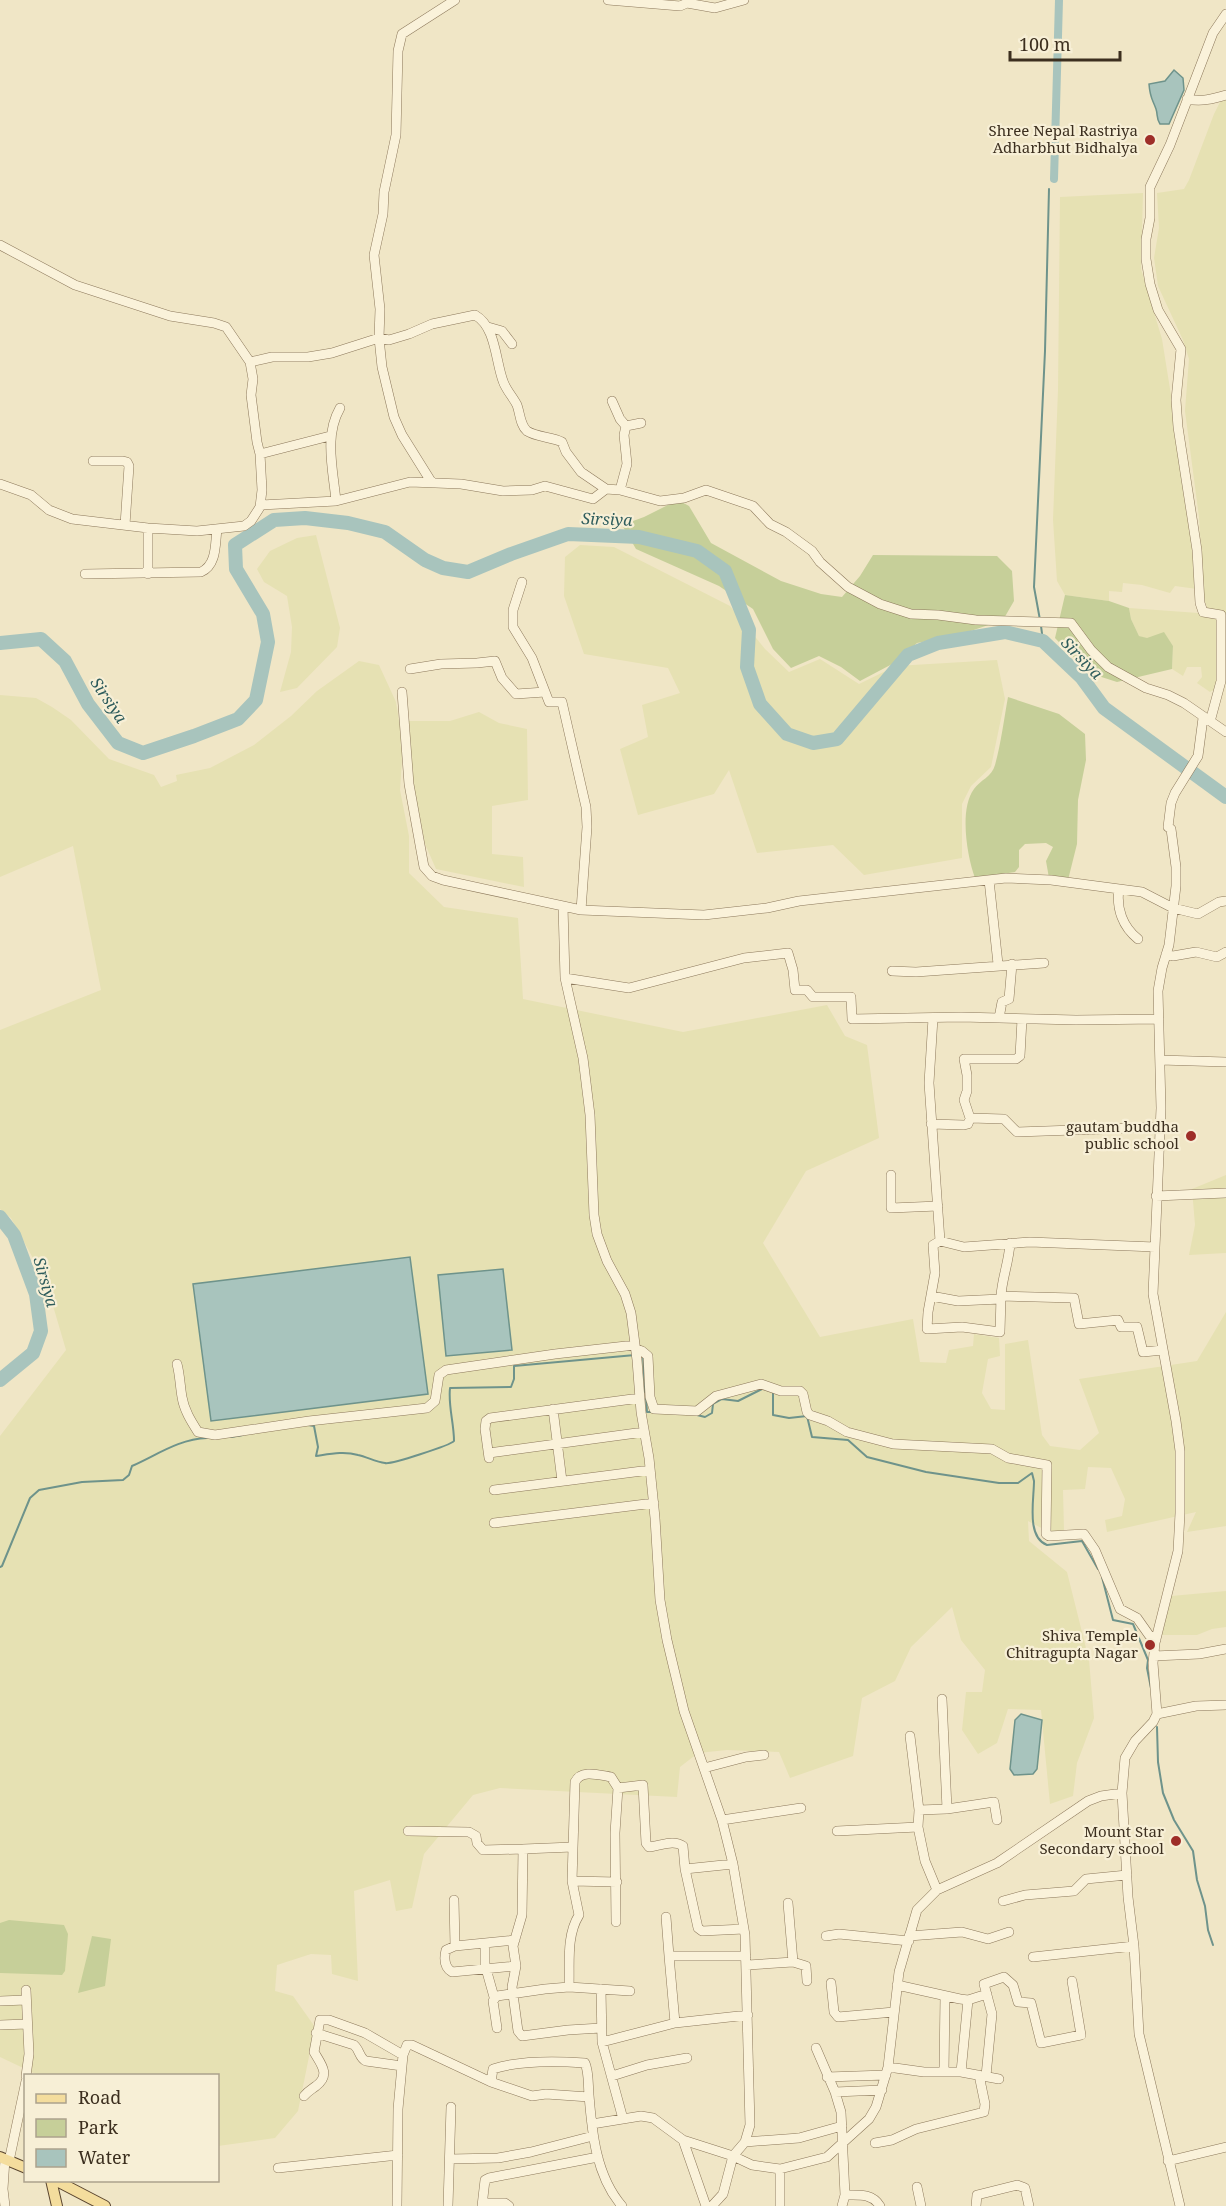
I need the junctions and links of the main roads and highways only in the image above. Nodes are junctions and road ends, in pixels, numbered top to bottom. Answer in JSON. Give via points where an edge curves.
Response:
{"nodes":[{"id":1,"x":5,"y":2159,"type":"edge"},
{"id":2,"x":24,"y":2167,"type":"edge"},
{"id":3,"x":53,"y":2182,"type":"edge"},
{"id":4,"x":55,"y":2182,"type":"edge"},
{"id":5,"x":99,"y":2205,"type":"edge"},
{"id":6,"x":57,"y":2206,"type":"edge"}],
"edges":[{"from":1,"to":2,"type":"main road"},
{"from":3,"to":6,"type":"main road"},
{"from":4,"to":5,"type":"main road"}]}
